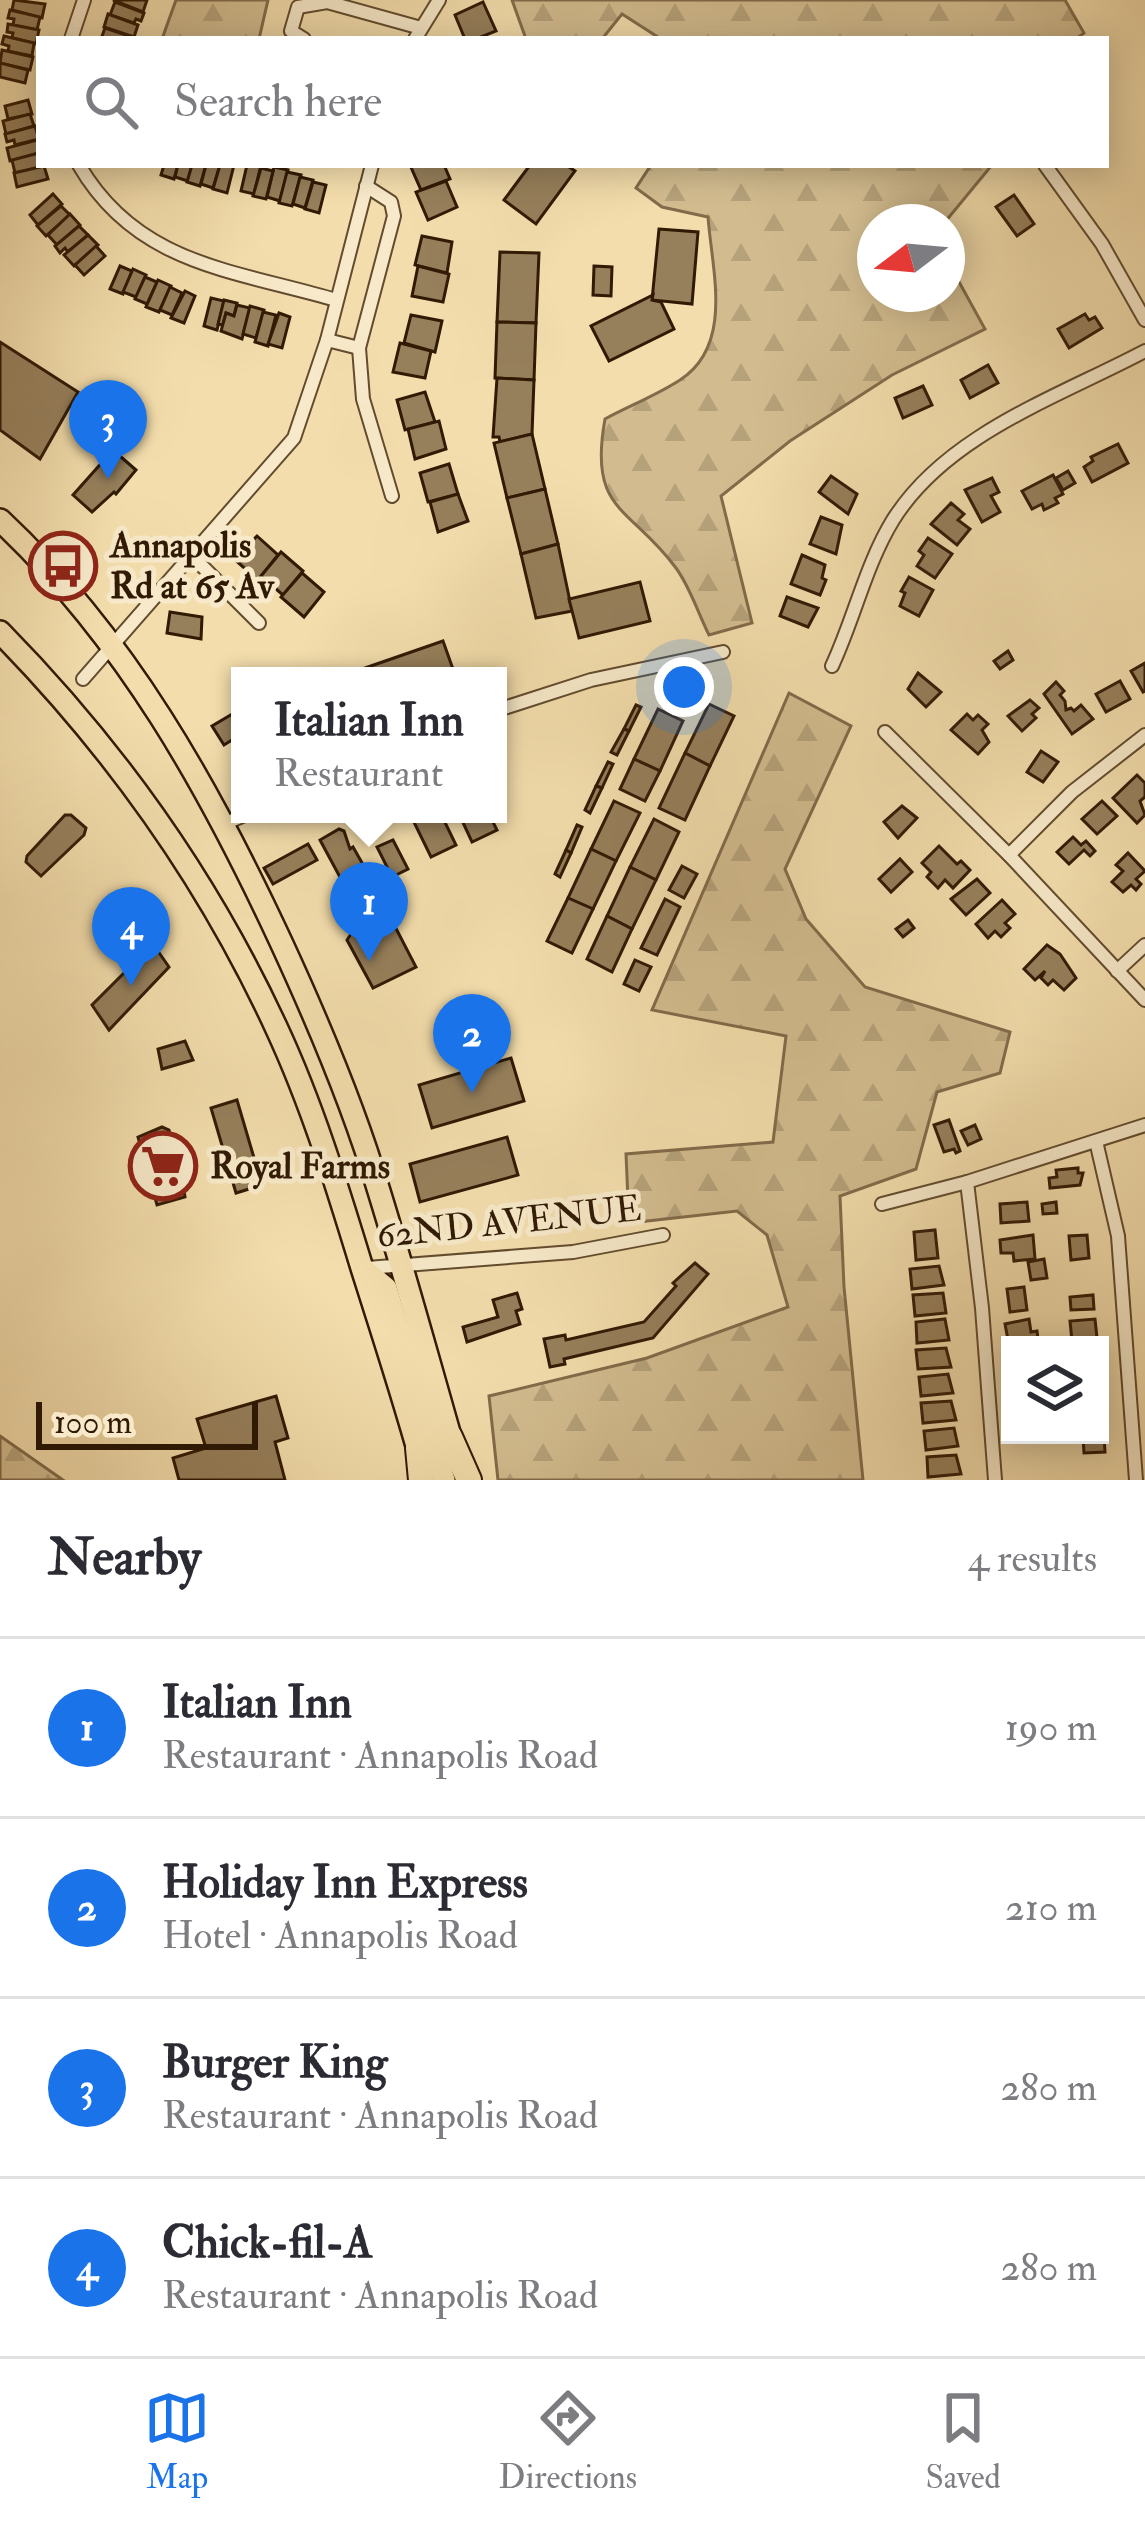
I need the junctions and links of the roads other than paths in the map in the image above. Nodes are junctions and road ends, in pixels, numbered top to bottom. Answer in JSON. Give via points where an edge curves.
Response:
{"nodes":[{"id":1,"x":84,"y":0,"type":"edge"},
{"id":2,"x":439,"y":0,"type":"edge"},
{"id":3,"x":418,"y":33,"type":"edge"},
{"id":4,"x":71,"y":36,"type":"edge"},
{"id":5,"x":298,"y":36,"type":"edge"},
{"id":6,"x":81,"y":168,"type":"edge"},
{"id":7,"x":371,"y":168,"type":"edge"},
{"id":8,"x":1047,"y":168,"type":"edge"},
{"id":9,"x":367,"y":186,"type":"junction"},
{"id":10,"x":336,"y":300,"type":"junction"},
{"id":11,"x":1145,"y":320,"type":"edge"},
{"id":12,"x":327,"y":340,"type":"junction"},
{"id":13,"x":359,"y":348,"type":"junction"},
{"id":14,"x":1145,"y":351,"type":"edge"},
{"id":15,"x":392,"y":496,"type":"dead end"},
{"id":16,"x":0,"y":520,"type":"edge"},
{"id":17,"x":192,"y":556,"type":"junction"},
{"id":18,"x":259,"y":623,"type":"dead end"},
{"id":19,"x":0,"y":632,"type":"edge"},
{"id":20,"x":113,"y":646,"type":"junction"},
{"id":21,"x":723,"y":652,"type":"dead end"},
{"id":22,"x":832,"y":666,"type":"dead end"},
{"id":23,"x":83,"y":679,"type":"dead end"},
{"id":24,"x":507,"y":707,"type":"edge"},
{"id":25,"x":885,"y":732,"type":"dead end"},
{"id":26,"x":1145,"y":735,"type":"edge"},
{"id":27,"x":231,"y":821,"type":"edge"},
{"id":28,"x":224,"y":824,"type":"junction"},
{"id":29,"x":1009,"y":855,"type":"junction"},
{"id":30,"x":1145,"y":945,"type":"edge"},
{"id":31,"x":1117,"y":971,"type":"junction"},
{"id":32,"x":1145,"y":1000,"type":"edge"},
{"id":33,"x":1145,"y":1125,"type":"edge"},
{"id":34,"x":1096,"y":1141,"type":"junction"},
{"id":35,"x":967,"y":1182,"type":"junction"},
{"id":36,"x":883,"y":1204,"type":"dead end"},
{"id":37,"x":663,"y":1235,"type":"dead end"},
{"id":38,"x":400,"y":1267,"type":"junction"},
{"id":39,"x":362,"y":1268,"type":"junction"},
{"id":40,"x":450,"y":1437,"type":"joint"},
{"id":41,"x":418,"y":1448,"type":"joint"},
{"id":42,"x":424,"y":1480,"type":"edge"},
{"id":43,"x":444,"y":1480,"type":"edge"},
{"id":44,"x":466,"y":1480,"type":"edge"},
{"id":45,"x":994,"y":1480,"type":"edge"},
{"id":46,"x":1136,"y":1480,"type":"edge"}],
"edges":[{"from":1,"to":4,"type":"street"},
{"from":2,"to":3,"type":"street"},
{"from":3,"to":5,"type":"street","via":[[327,2],[298,7],[291,32]]},
{"from":6,"to":10,"type":"street","via":[[107,207],[171,254]]},
{"from":7,"to":9,"type":"street"},
{"from":8,"to":11,"type":"street"},
{"from":9,"to":10,"type":"street"},
{"from":9,"to":13,"type":"street","via":[[391,202],[394,216]]},
{"from":10,"to":12,"type":"street"},
{"from":12,"to":13,"type":"street"},
{"from":12,"to":17,"type":"street","via":[[294,438]]},
{"from":13,"to":15,"type":"street","via":[[363,399]]},
{"from":14,"to":22,"type":"street","via":[[971,439],[939,466],[887,532]]},
{"from":16,"to":20,"type":"main road"},
{"from":17,"to":18,"type":"street"},
{"from":17,"to":20,"type":"street"},
{"from":19,"to":39,"type":"main road","via":[[134,788],[207,896],[292,1064]]},
{"from":20,"to":23,"type":"street"},
{"from":20,"to":28,"type":"main road"},
{"from":21,"to":24,"type":"street"},
{"from":25,"to":29,"type":"street"},
{"from":26,"to":29,"type":"street"},
{"from":27,"to":28,"type":"street"},
{"from":28,"to":38,"type":"main road","via":[[324,1039]]},
{"from":29,"to":31,"type":"street"},
{"from":30,"to":31,"type":"street"},
{"from":31,"to":32,"type":"street"},
{"from":33,"to":34,"type":"street"},
{"from":34,"to":35,"type":"street"},
{"from":34,"to":46,"type":"street","via":[[1118,1236]]},
{"from":35,"to":36,"type":"street"},
{"from":35,"to":45,"type":"street"},
{"from":37,"to":38,"type":"street","name":"62ND AVENUE","via":[[573,1252]]},
{"from":38,"to":39,"type":"street","name":"62ND AVENUE"},
{"from":38,"to":40,"type":"main road"},
{"from":39,"to":41,"type":"main road"},
{"from":39,"to":43,"type":"main road","via":[[386,1288]]},
{"from":40,"to":44,"type":"highway"},
{"from":41,"to":42,"type":"highway"}]}
